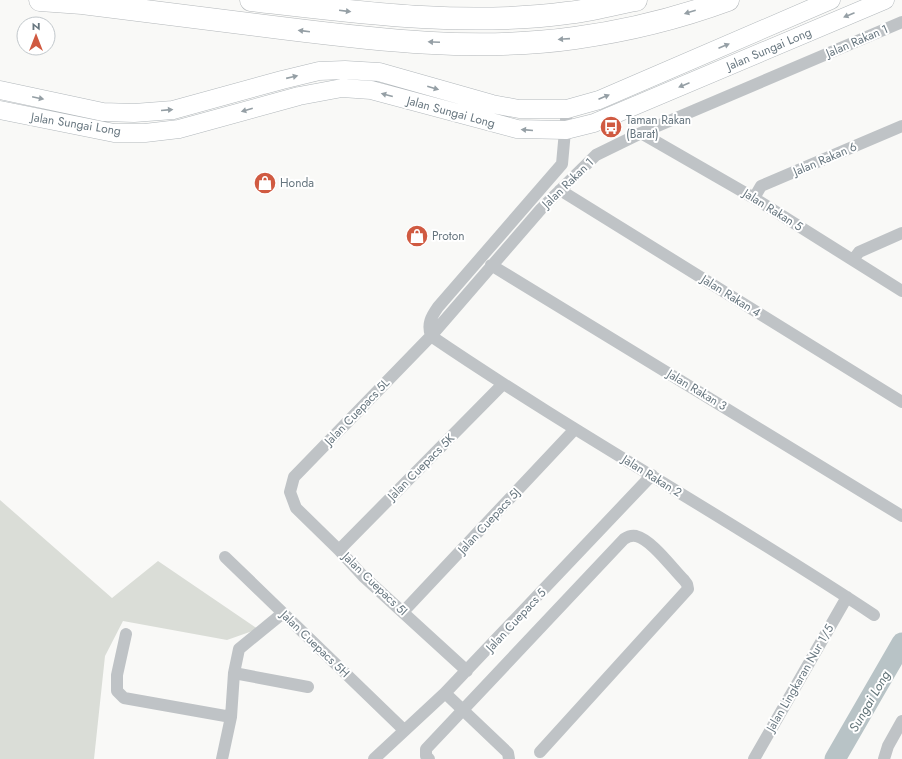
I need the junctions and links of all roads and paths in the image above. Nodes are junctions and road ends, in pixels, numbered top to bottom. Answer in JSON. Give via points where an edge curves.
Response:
{"nodes":[{"id":1,"x":40,"y":0,"type":"edge"},
{"id":2,"x":251,"y":0,"type":"edge"},
{"id":3,"x":369,"y":0,"type":"edge"},
{"id":4,"x":636,"y":0,"type":"edge"},
{"id":5,"x":728,"y":0,"type":"edge"},
{"id":6,"x":831,"y":0,"type":"edge"},
{"id":7,"x":885,"y":0,"type":"edge"},
{"id":8,"x":495,"y":18,"type":"junction"},
{"id":9,"x":902,"y":22,"type":"edge"},
{"id":10,"x":0,"y":90,"type":"edge"},
{"id":11,"x":567,"y":109,"type":"junction"},
{"id":12,"x":0,"y":110,"type":"edge"},
{"id":13,"x":902,"y":126,"type":"edge"},
{"id":14,"x":566,"y":130,"type":"junction"},
{"id":15,"x":641,"y":132,"type":"junction"},
{"id":16,"x":560,"y":190,"type":"junction"},
{"id":17,"x":754,"y":198,"type":"junction"},
{"id":18,"x":902,"y":233,"type":"edge"},
{"id":19,"x":853,"y":260,"type":"junction"},
{"id":20,"x":491,"y":265,"type":"junction"},
{"id":21,"x":902,"y":291,"type":"edge"},
{"id":22,"x":431,"y":336,"type":"junction"},
{"id":23,"x":503,"y":384,"type":"junction"},
{"id":24,"x":902,"y":402,"type":"edge"},
{"id":25,"x":575,"y":429,"type":"junction"},
{"id":26,"x":652,"y":475,"type":"junction"},
{"id":27,"x":290,"y":492,"type":"joint"},
{"id":28,"x":902,"y":516,"type":"edge"},
{"id":29,"x":339,"y":550,"type":"junction"},
{"id":30,"x":225,"y":557,"type":"dead end"},
{"id":31,"x":847,"y":597,"type":"junction"},
{"id":32,"x":403,"y":612,"type":"junction"},
{"id":33,"x":283,"y":613,"type":"junction"},
{"id":34,"x":874,"y":615,"type":"dead end"},
{"id":35,"x":126,"y":634,"type":"dead end"},
{"id":36,"x":467,"y":671,"type":"junction"},
{"id":37,"x":234,"y":673,"type":"junction"},
{"id":38,"x":308,"y":687,"type":"dead end"},
{"id":39,"x":445,"y":693,"type":"junction"},
{"id":40,"x":464,"y":710,"type":"junction"},
{"id":41,"x":231,"y":717,"type":"junction"},
{"id":42,"x":902,"y":721,"type":"edge"},
{"id":43,"x":404,"y":730,"type":"junction"},
{"id":44,"x":540,"y":752,"type":"dead end"},
{"id":45,"x":222,"y":759,"type":"edge"},
{"id":46,"x":374,"y":759,"type":"edge"},
{"id":47,"x":429,"y":759,"type":"edge"},
{"id":48,"x":509,"y":759,"type":"edge"},
{"id":49,"x":754,"y":759,"type":"edge"},
{"id":50,"x":884,"y":759,"type":"edge"}],
"edges":[{"from":5,"to":1,"type":"highway","one_way":true,"via":[[686,14],[610,32],[574,38],[510,43],[366,39],[82,3]]},
{"from":2,"to":8,"type":"highway","one_way":true,"via":[[363,13]]},
{"from":3,"to":8,"type":"highway"},
{"from":4,"to":8,"type":"highway","via":[[568,14]]},
{"from":11,"to":6,"type":"street","name":"Jalan Sungai Long","one_way":true,"via":[[599,100]]},
{"from":7,"to":14,"type":"street","name":"Jalan Sungai Long","one_way":true,"via":[[601,120]]},
{"from":9,"to":15,"type":"street","name":"Jalan Rakan 1"},
{"from":10,"to":11,"type":"street","name":"Jalan Sungai Long","one_way":true,"via":[[103,112],[134,113],[173,110],[319,71],[345,70],[379,72],[492,104],[519,109]]},
{"from":11,"to":14,"type":"street"},
{"from":14,"to":12,"type":"street","name":"Jalan Sungai Long","one_way":true,"via":[[517,129],[371,90],[342,88],[299,96],[179,129],[145,132],[114,133]]},
{"from":13,"to":17,"type":"street","name":"Jalan Rakan 6","via":[[761,186]]},
{"from":14,"to":22,"type":"street","via":[[562,164],[438,307],[429,322]]},
{"from":15,"to":16,"type":"street","name":"Jalan Rakan 1","via":[[596,155]]},
{"from":15,"to":17,"type":"street","name":"Jalan Rakan 5"},
{"from":16,"to":20,"type":"street","name":"Jalan Rakan 1"},
{"from":16,"to":24,"type":"street","name":"Jalan Rakan 4"},
{"from":17,"to":19,"type":"street","name":"Jalan Rakan 5"},
{"from":18,"to":19,"type":"street","via":[[859,252]]},
{"from":19,"to":21,"type":"street","name":"Jalan Rakan 5"},
{"from":20,"to":22,"type":"street","name":"Jalan Rakan 1"},
{"from":20,"to":28,"type":"street","name":"Jalan Rakan 3"},
{"from":22,"to":23,"type":"street","name":"Jalan Rakan 2"},
{"from":22,"to":27,"type":"street","name":"Jalan Cuepacs 5L","via":[[294,477]]},
{"from":23,"to":25,"type":"street","name":"Jalan Rakan 2"},
{"from":23,"to":29,"type":"street","name":"Jalan Cuepacs 5K"},
{"from":25,"to":26,"type":"street","name":"Jalan Rakan 2"},
{"from":25,"to":32,"type":"street","name":"Jalan Cuepacs 5J"},
{"from":26,"to":31,"type":"street","name":"Jalan Rakan 2"},
{"from":26,"to":36,"type":"street","name":"Jalan Cuepacs 5"},
{"from":27,"to":29,"type":"street","name":"Jalan Cuepacs 5I","via":[[296,508]]},
{"from":29,"to":32,"type":"street","name":"Jalan Cuepacs 5I"},
{"from":30,"to":33,"type":"street","name":"Jalan Cuepacs 5H"},
{"from":31,"to":34,"type":"street","name":"Jalan Rakan 2"},
{"from":31,"to":49,"type":"street","name":"Jalan Lingkaran Nur 1/5"},
{"from":32,"to":36,"type":"street","name":"Jalan Cuepacs 5I"},
{"from":33,"to":37,"type":"street","via":[[239,649]]},
{"from":33,"to":43,"type":"street","name":"Jalan Cuepacs 5H"},
{"from":35,"to":41,"type":"street","via":[[117,675],[118,691],[124,698]]},
{"from":36,"to":39,"type":"street","name":"Jalan Cuepacs 5"},
{"from":37,"to":38,"type":"street"},
{"from":37,"to":41,"type":"street"},
{"from":39,"to":40,"type":"street"},
{"from":39,"to":43,"type":"street","name":"Jalan Cuepacs 5"},
{"from":40,"to":44,"type":"street","via":[[624,539],[636,536],[651,545],[684,580],[688,589]]},
{"from":40,"to":47,"type":"street","via":[[426,749],[426,756]]},
{"from":40,"to":48,"type":"street","via":[[508,753]]},
{"from":41,"to":45,"type":"street"},
{"from":42,"to":50,"type":"street"},
{"from":43,"to":46,"type":"street","name":"Jalan Cuepacs 5"}]}
